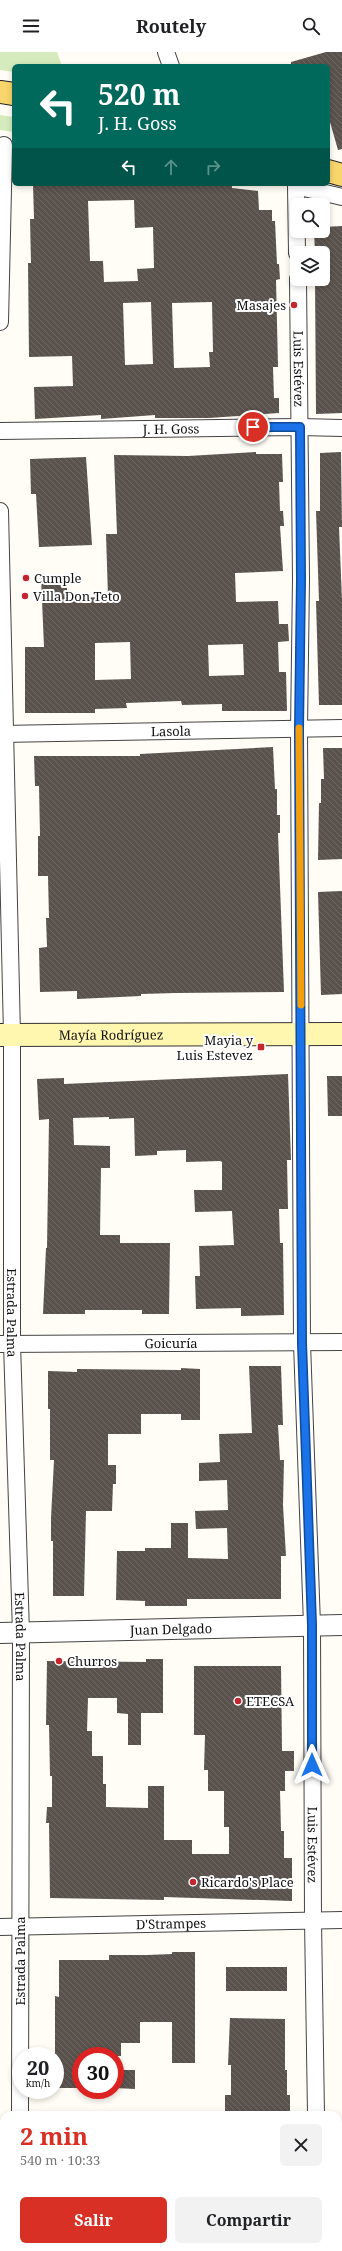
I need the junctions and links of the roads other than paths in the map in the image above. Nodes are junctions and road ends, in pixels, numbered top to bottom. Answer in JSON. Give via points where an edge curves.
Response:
{"nodes":[{"id":1,"x":166,"y":52,"type":"edge"},
{"id":2,"x":170,"y":64,"type":"edge"},
{"id":3,"x":0,"y":92,"type":"edge"},
{"id":4,"x":12,"y":94,"type":"edge"},
{"id":5,"x":4,"y":145,"type":"dead end"},
{"id":6,"x":330,"y":172,"type":"edge"},
{"id":7,"x":342,"y":175,"type":"edge"},
{"id":8,"x":342,"y":197,"type":"edge"},
{"id":9,"x":297,"y":246,"type":"edge"},
{"id":10,"x":298,"y":286,"type":"edge"},
{"id":11,"x":0,"y":322,"type":"edge"},
{"id":12,"x":300,"y":427,"type":"junction"},
{"id":13,"x":342,"y":428,"type":"edge"},
{"id":14,"x":0,"y":431,"type":"edge"},
{"id":15,"x":0,"y":511,"type":"edge"},
{"id":16,"x":342,"y":728,"type":"edge"},
{"id":17,"x":299,"y":729,"type":"junction"},
{"id":18,"x":3,"y":735,"type":"edge"},
{"id":19,"x":342,"y":1034,"type":"edge"},
{"id":20,"x":6,"y":1035,"type":"edge"},
{"id":21,"x":301,"y":1035,"type":"junction"},
{"id":22,"x":342,"y":1342,"type":"edge"},
{"id":23,"x":302,"y":1343,"type":"junction"},
{"id":24,"x":6,"y":1344,"type":"edge"},
{"id":25,"x":312,"y":1625,"type":"junction"},
{"id":26,"x":342,"y":1625,"type":"edge"},
{"id":27,"x":0,"y":1633,"type":"edge"},
{"id":28,"x":21,"y":1633,"type":"junction"},
{"id":29,"x":313,"y":1920,"type":"junction"},
{"id":30,"x":342,"y":1920,"type":"edge"},
{"id":31,"x":0,"y":1927,"type":"edge"},
{"id":32,"x":20,"y":1927,"type":"junction"},
{"id":33,"x":20,"y":2111,"type":"edge"},
{"id":34,"x":316,"y":2111,"type":"edge"}],
"edges":[{"from":1,"to":2,"type":"street"},
{"from":3,"to":4,"type":"main road"},
{"from":5,"to":11,"type":"street"},
{"from":6,"to":7,"type":"main road"},
{"from":8,"to":9,"type":"street","via":[[296,186]]},
{"from":10,"to":12,"type":"street","name":"Luis Estévez"},
{"from":12,"to":13,"type":"street","name":"J. H. Goss"},
{"from":12,"to":14,"type":"street","name":"J. H. Goss"},
{"from":12,"to":17,"type":"street","name":"Luis Estévez"},
{"from":15,"to":18,"type":"street","name":"Estrada Palma"},
{"from":16,"to":17,"type":"street","name":"Lasola"},
{"from":17,"to":18,"type":"street","name":"Lasola"},
{"from":17,"to":21,"type":"street","name":"Luis Estévez"},
{"from":18,"to":20,"type":"street","name":"Estrada Palma"},
{"from":19,"to":21,"type":"main road","name":"Mayía Rodríguez"},
{"from":20,"to":21,"type":"main road","name":"Mayía Rodríguez"},
{"from":20,"to":24,"type":"street","name":"Estrada Palma"},
{"from":21,"to":23,"type":"street","name":"Luis Estévez"},
{"from":22,"to":23,"type":"street","name":"Goicuría"},
{"from":23,"to":24,"type":"street","name":"Goicuría"},
{"from":23,"to":25,"type":"street","name":"Luis Estévez"},
{"from":24,"to":28,"type":"street","name":"Estrada Palma"},
{"from":25,"to":26,"type":"street","name":"Juan Delgado"},
{"from":25,"to":28,"type":"street","name":"Juan Delgado"},
{"from":25,"to":29,"type":"street","name":"Luis Estévez"},
{"from":27,"to":28,"type":"street","name":"Juan Delgado"},
{"from":28,"to":32,"type":"street","name":"Estrada Palma"},
{"from":29,"to":30,"type":"street","name":"D'Strampes"},
{"from":29,"to":32,"type":"street","name":"D'Strampes"},
{"from":29,"to":34,"type":"street","name":"Luis Estévez"},
{"from":31,"to":32,"type":"street","name":"D'Strampes"},
{"from":32,"to":33,"type":"street","name":"Estrada Palma"}]}
